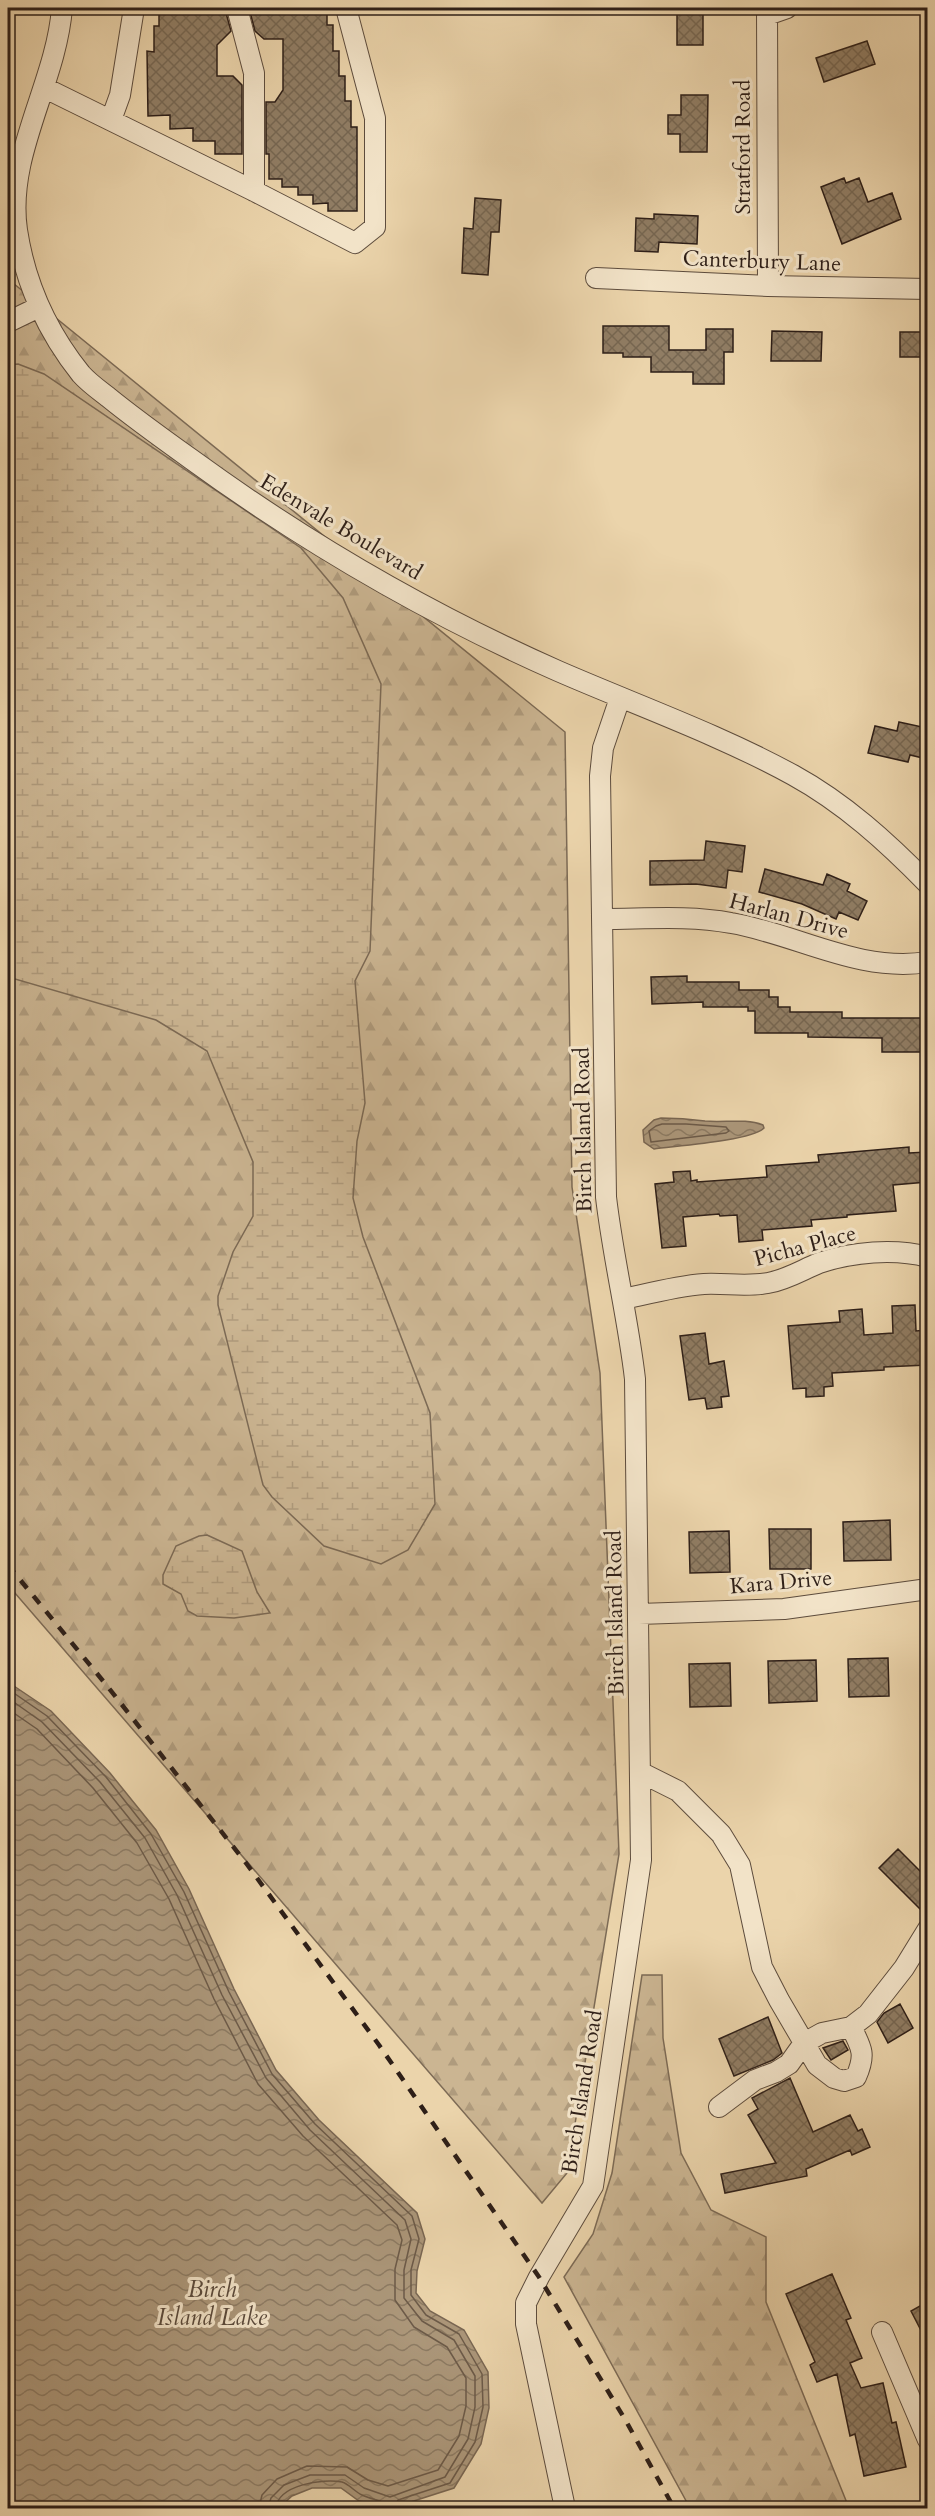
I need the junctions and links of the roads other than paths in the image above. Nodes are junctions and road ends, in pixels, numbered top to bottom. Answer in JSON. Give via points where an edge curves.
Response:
{"nodes":[{"id":1,"x":62,"y":8,"type":"edge"},
{"id":2,"x":134,"y":8,"type":"edge"},
{"id":3,"x":237,"y":8,"type":"edge"},
{"id":4,"x":346,"y":8,"type":"edge"},
{"id":5,"x":787,"y":8,"type":"edge"},
{"id":6,"x":766,"y":11,"type":"edge"},
{"id":7,"x":45,"y":88,"type":"junction"},
{"id":8,"x":111,"y":120,"type":"junction"},
{"id":9,"x":254,"y":191,"type":"junction"},
{"id":10,"x":596,"y":278,"type":"dead end"},
{"id":11,"x":768,"y":286,"type":"junction"},
{"id":12,"x":927,"y":289,"type":"edge"},
{"id":13,"x":39,"y":307,"type":"junction"},
{"id":14,"x":8,"y":322,"type":"edge"},
{"id":15,"x":620,"y":698,"type":"junction"},
{"id":16,"x":927,"y":884,"type":"edge"},
{"id":17,"x":603,"y":919,"type":"junction"},
{"id":18,"x":927,"y":962,"type":"edge"},
{"id":19,"x":927,"y":1257,"type":"edge"},
{"id":20,"x":624,"y":1299,"type":"junction"},
{"id":21,"x":927,"y":1589,"type":"edge"},
{"id":22,"x":639,"y":1614,"type":"junction"},
{"id":23,"x":640,"y":1772,"type":"junction"},
{"id":24,"x":927,"y":1929,"type":"edge"},
{"id":25,"x":851,"y":2027,"type":"junction"},
{"id":26,"x":804,"y":2043,"type":"junction"},
{"id":27,"x":719,"y":2107,"type":"dead end"},
{"id":28,"x":882,"y":2332,"type":"dead end"},
{"id":29,"x":927,"y":2440,"type":"edge"},
{"id":30,"x":565,"y":2508,"type":"edge"}],
"edges":[{"from":1,"to":7,"type":"street","name":"Edenvale Boulevard"},
{"from":2,"to":8,"type":"street","via":[[120,95]]},
{"from":3,"to":9,"type":"street","via":[[254,73]]},
{"from":4,"to":9,"type":"street","via":[[375,118],[375,227],[355,243]]},
{"from":5,"to":6,"type":"street"},
{"from":6,"to":11,"type":"street","name":"Stratford Road"},
{"from":7,"to":8,"type":"street"},
{"from":7,"to":13,"type":"street","name":"Edenvale Boulevard","via":[[16,186],[16,227],[24,266]]},
{"from":8,"to":9,"type":"street"},
{"from":10,"to":11,"type":"street","name":"Canterbury Lane"},
{"from":11,"to":12,"type":"street","name":"Canterbury Lane"},
{"from":13,"to":14,"type":"street"},
{"from":13,"to":15,"type":"street","name":"Edenvale Boulevard","via":[[58,345],[84,378],[252,502],[466,628]]},
{"from":15,"to":16,"type":"street","name":"Edenvale Boulevard","via":[[794,775],[844,808],[896,851]]},
{"from":15,"to":17,"type":"street","name":"Birch Island Road","via":[[603,748],[600,776]]},
{"from":17,"to":18,"type":"street","name":"Harlan Drive","via":[[730,922],[839,956],[881,962]]},
{"from":17,"to":20,"type":"street","name":"Birch Island Road","via":[[606,1197]]},
{"from":19,"to":20,"type":"street","name":"Picha Place","via":[[899,1252],[855,1256],[820,1263],[771,1282],[749,1286],[678,1286]]},
{"from":20,"to":22,"type":"street","name":"Birch Island Road","via":[[635,1379]]},
{"from":21,"to":22,"type":"street","name":"Kara Drive","via":[[784,1609]]},
{"from":22,"to":23,"type":"street","name":"Birch Island Road"},
{"from":23,"to":26,"type":"street","via":[[678,1791],[722,1833],[740,1865],[762,1967]]},
{"from":23,"to":30,"type":"street","name":"Birch Island Road","via":[[641,1860],[593,2186],[526,2303],[526,2324]]},
{"from":24,"to":25,"type":"street","via":[[885,1995]]},
{"from":25,"to":26,"type":"street","via":[[822,2033]]},
{"from":25,"to":26,"type":"street","via":[[862,2048],[862,2063],[856,2077],[844,2081],[834,2078],[817,2065]]},
{"from":26,"to":27,"type":"street","via":[[789,2064],[755,2079]]},
{"from":28,"to":29,"type":"street"}]}
